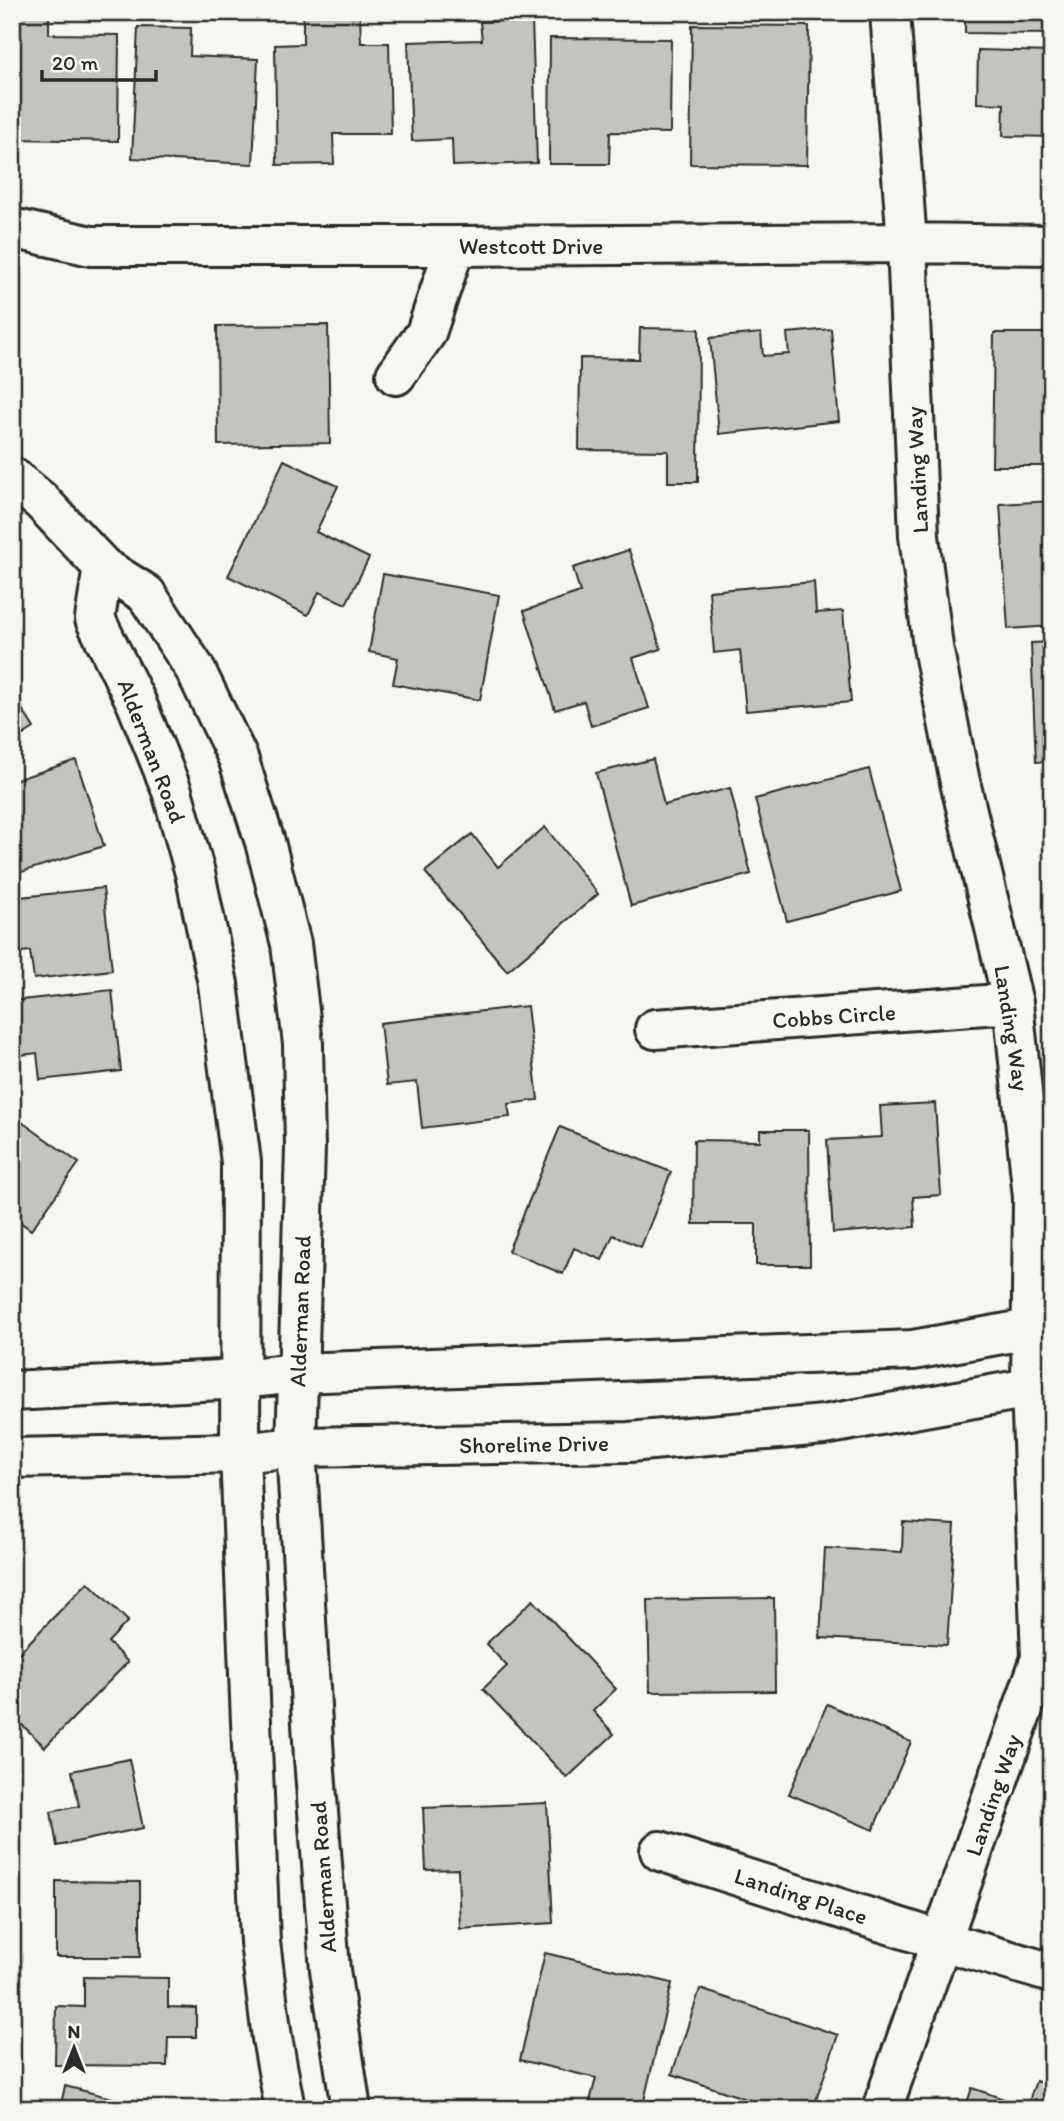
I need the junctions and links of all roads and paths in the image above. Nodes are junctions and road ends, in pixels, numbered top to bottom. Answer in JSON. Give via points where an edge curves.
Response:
{"nodes":[{"id":1,"x":890,"y":12,"type":"edge"},
{"id":2,"x":12,"y":228,"type":"edge"},
{"id":3,"x":907,"y":243,"type":"junction"},
{"id":4,"x":455,"y":246,"type":"junction"},
{"id":5,"x":1052,"y":246,"type":"edge"},
{"id":6,"x":396,"y":375,"type":"dead end"},
{"id":7,"x":12,"y":477,"type":"edge"},
{"id":8,"x":103,"y":568,"type":"junction"},
{"id":9,"x":1013,"y":1003,"type":"junction"},
{"id":10,"x":655,"y":1029,"type":"dead end"},
{"id":11,"x":1042,"y":1326,"type":"edge"},
{"id":12,"x":298,"y":1373,"type":"junction"},
{"id":13,"x":240,"y":1379,"type":"junction"},
{"id":14,"x":1041,"y":1386,"type":"edge"},
{"id":15,"x":12,"y":1391,"type":"edge"},
{"id":16,"x":296,"y":1447,"type":"junction"},
{"id":17,"x":240,"y":1453,"type":"junction"},
{"id":18,"x":12,"y":1458,"type":"edge"},
{"id":19,"x":660,"y":1852,"type":"dead end"},
{"id":20,"x":942,"y":1941,"type":"junction"},
{"id":21,"x":1052,"y":1973,"type":"edge"},
{"id":22,"x":285,"y":2109,"type":"edge"},
{"id":23,"x":351,"y":2109,"type":"edge"},
{"id":24,"x":882,"y":2109,"type":"edge"}],
"edges":[{"from":1,"to":3,"type":"street","name":"Landing Way"},
{"from":2,"to":4,"type":"street","name":"Westcott Drive","via":[[91,246]]},
{"from":3,"to":4,"type":"street","name":"Westcott Drive"},
{"from":3,"to":5,"type":"street","name":"Westcott Drive"},
{"from":3,"to":9,"type":"street","name":"Landing Way","via":[[919,536],[933,647]]},
{"from":4,"to":6,"type":"street","via":[[426,333]]},
{"from":7,"to":8,"type":"street","name":"Alderman Road","via":[[41,501]]},
{"from":8,"to":12,"type":"street","name":"Alderman Road","via":[[146,594],[195,670],[238,758],[291,944],[303,1044],[305,1148]]},
{"from":8,"to":13,"type":"street","name":"Alderman Road","via":[[95,619],[136,702],[172,791],[218,984],[241,1161]]},
{"from":9,"to":10,"type":"street","name":"Cobbs Circle"},
{"from":9,"to":11,"type":"street","name":"Landing Way"},
{"from":11,"to":12,"type":"street","via":[[914,1350]]},
{"from":11,"to":14,"type":"street","name":"Landing Way"},
{"from":12,"to":13,"type":"street"},
{"from":12,"to":16,"type":"street","name":"Alderman Road"},
{"from":13,"to":15,"type":"street"},
{"from":13,"to":17,"type":"street","name":"Alderman Road"},
{"from":14,"to":16,"type":"street","name":"Shoreline Drive","via":[[824,1425],[629,1442]]},
{"from":14,"to":20,"type":"street","name":"Landing Way","via":[[1041,1658]]},
{"from":16,"to":17,"type":"street","name":"Shoreline Drive"},
{"from":16,"to":23,"type":"street","name":"Alderman Road","via":[[330,1970]]},
{"from":17,"to":18,"type":"street","name":"Shoreline Drive"},
{"from":17,"to":22,"type":"street","name":"Alderman Road","via":[[260,1942]]},
{"from":19,"to":20,"type":"street","name":"Landing Place"},
{"from":20,"to":21,"type":"street","name":"Landing Place"},
{"from":20,"to":24,"type":"street","name":"Landing Way"}]}
